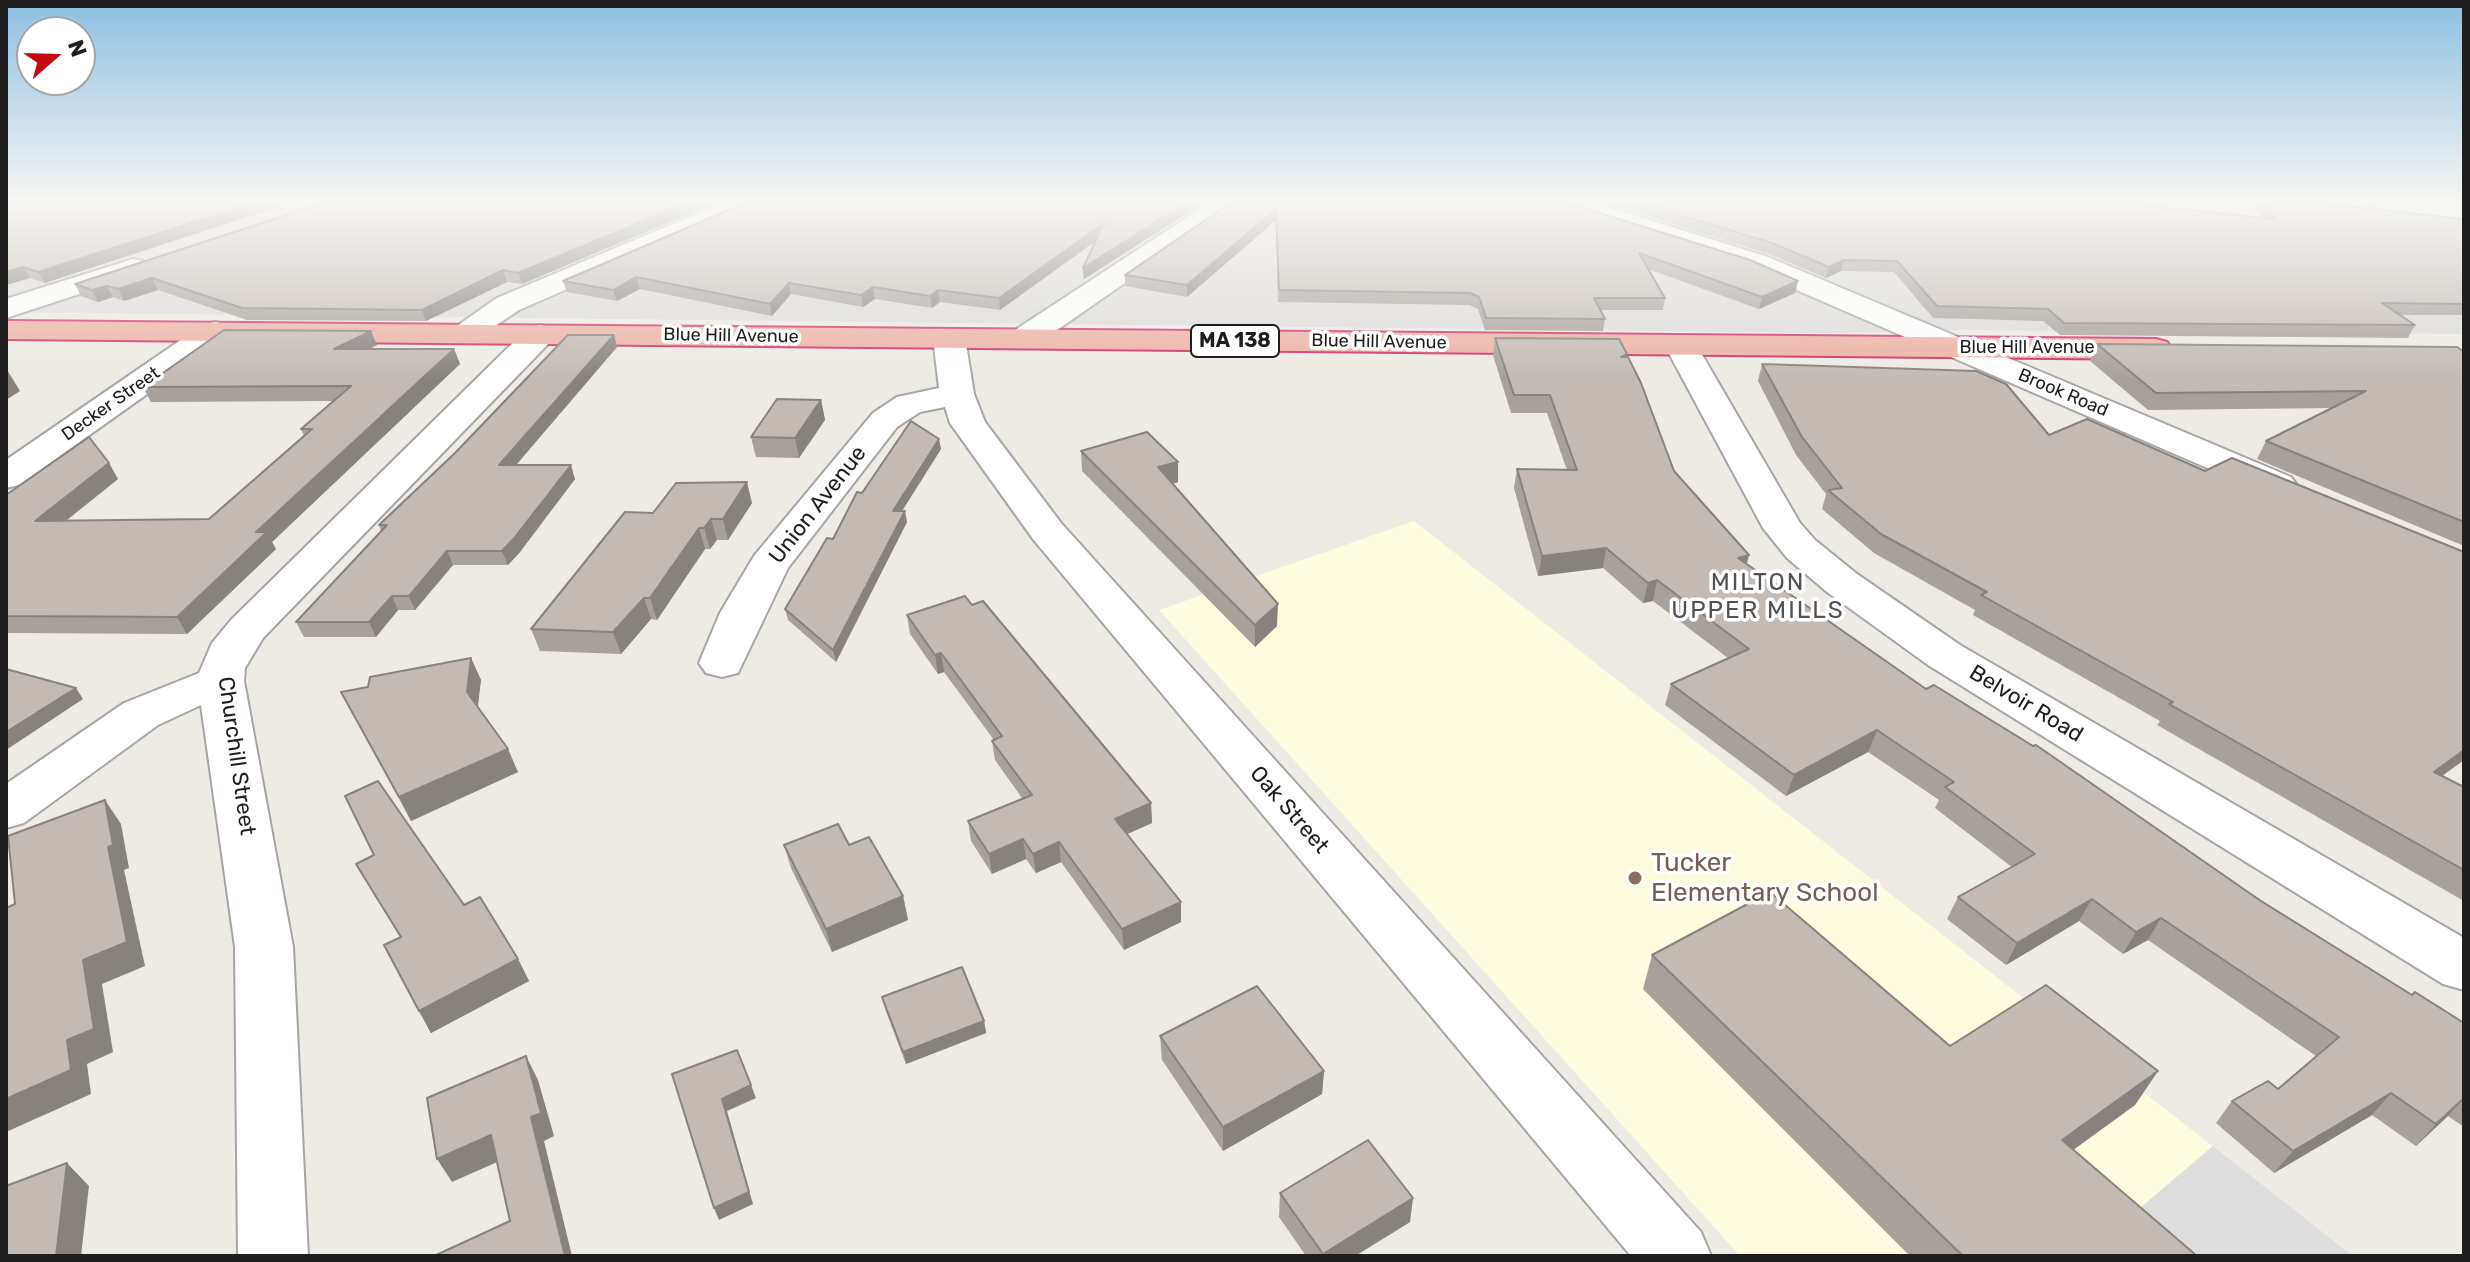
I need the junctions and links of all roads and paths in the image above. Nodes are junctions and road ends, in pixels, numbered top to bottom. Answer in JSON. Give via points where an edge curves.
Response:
{"nodes":[{"id":1,"x":149,"y":262,"type":"edge"},
{"id":2,"x":606,"y":262,"type":"edge"},
{"id":3,"x":1139,"y":262,"type":"edge"},
{"id":4,"x":1751,"y":262,"type":"edge"},
{"id":5,"x":6,"y":309,"type":"edge"},
{"id":6,"x":6,"y":330,"type":"edge"},
{"id":7,"x":215,"y":331,"type":"junction"},
{"id":8,"x":463,"y":333,"type":"junction"},
{"id":9,"x":540,"y":334,"type":"junction"},
{"id":10,"x":949,"y":338,"type":"junction"},
{"id":11,"x":1023,"y":339,"type":"junction"},
{"id":12,"x":1681,"y":346,"type":"junction"},
{"id":13,"x":1957,"y":348,"type":"junction"},
{"id":14,"x":2185,"y":349,"type":"edge"},
{"id":15,"x":957,"y":394,"type":"junction"},
{"id":16,"x":6,"y":477,"type":"edge"},
{"id":17,"x":2305,"y":496,"type":"edge"},
{"id":18,"x":722,"y":663,"type":"dead end"},
{"id":19,"x":221,"y":681,"type":"junction"},
{"id":20,"x":6,"y":810,"type":"edge"},
{"id":21,"x":2464,"y":967,"type":"edge"},
{"id":22,"x":273,"y":1256,"type":"edge"},
{"id":23,"x":1676,"y":1256,"type":"edge"}],
"edges":[{"from":1,"to":5,"type":"street"},
{"from":2,"to":8,"type":"street","via":[[508,304]]},
{"from":3,"to":11,"type":"street"},
{"from":4,"to":13,"type":"street","name":"Brook Road"},
{"from":6,"to":7,"type":"highway","name":"Blue Hill Avenue","number":"MA 138"},
{"from":7,"to":8,"type":"highway","name":"Blue Hill Avenue","number":"MA 138"},
{"from":7,"to":16,"type":"street","name":"Decker Street"},
{"from":8,"to":9,"type":"highway","name":"Blue Hill Avenue","number":"MA 138"},
{"from":9,"to":10,"type":"highway","name":"Blue Hill Avenue","number":"MA 138"},
{"from":9,"to":19,"type":"street","name":"Churchill Street","via":[[247,629],[227,656]]},
{"from":10,"to":11,"type":"highway","name":"Blue Hill Avenue","number":"MA 138"},
{"from":10,"to":15,"type":"street","name":"Oak Street"},
{"from":11,"to":12,"type":"highway","name":"Blue Hill Avenue","number":"MA 138"},
{"from":12,"to":13,"type":"highway","name":"Blue Hill Avenue","number":"MA 138"},
{"from":12,"to":21,"type":"street","name":"Belvoir Road","via":[[1770,509],[1801,549],[1832,576],[1944,655]]},
{"from":13,"to":14,"type":"highway","name":"Blue Hill Avenue","number":"MA 138"},
{"from":13,"to":17,"type":"street","name":"Brook Road"},
{"from":15,"to":18,"type":"street","name":"Union Avenue","via":[[909,404],[885,420],[769,565]]},
{"from":15,"to":23,"type":"street","name":"Oak Street","via":[[979,442],[1047,531]]},
{"from":19,"to":20,"type":"street","via":[[141,714]]},
{"from":19,"to":22,"type":"street","name":"Churchill Street","via":[[264,947]]}]}
